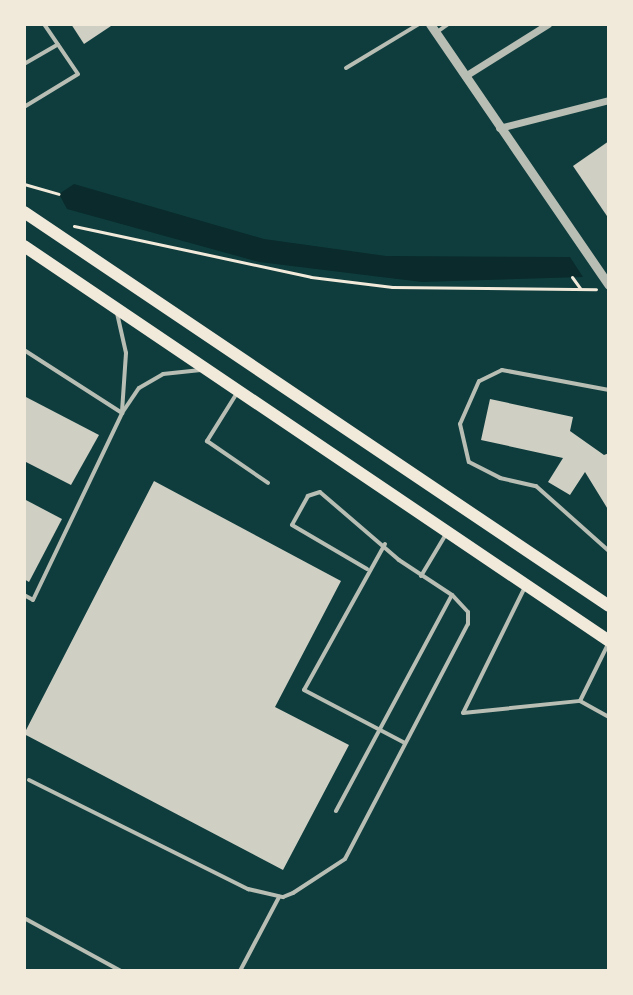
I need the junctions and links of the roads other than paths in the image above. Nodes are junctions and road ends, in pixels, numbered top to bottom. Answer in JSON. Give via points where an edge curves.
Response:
{"nodes":[{"id":1,"x":44,"y":24,"type":"edge"},
{"id":2,"x":419,"y":24,"type":"edge"},
{"id":3,"x":448,"y":24,"type":"edge"},
{"id":4,"x":548,"y":24,"type":"edge"},
{"id":5,"x":432,"y":28,"type":"edge"},
{"id":6,"x":58,"y":44,"type":"junction"},
{"id":7,"x":24,"y":64,"type":"edge"},
{"id":8,"x":346,"y":68,"type":"dead end"},
{"id":9,"x":465,"y":76,"type":"junction"},
{"id":10,"x":609,"y":100,"type":"edge"},
{"id":11,"x":24,"y":107,"type":"edge"},
{"id":12,"x":499,"y":128,"type":"junction"},
{"id":13,"x":24,"y":212,"type":"edge"},
{"id":14,"x":24,"y":246,"type":"edge"},
{"id":15,"x":609,"y":285,"type":"edge"},
{"id":16,"x":115,"y":308,"type":"junction"},
{"id":17,"x":24,"y":350,"type":"edge"},
{"id":18,"x":208,"y":370,"type":"junction"},
{"id":19,"x":609,"y":390,"type":"edge"},
{"id":20,"x":238,"y":391,"type":"junction"},
{"id":21,"x":122,"y":413,"type":"junction"},
{"id":22,"x":268,"y":483,"type":"dead end"},
{"id":23,"x":447,"y":532,"type":"junction"},
{"id":24,"x":385,"y":544,"type":"junction"},
{"id":25,"x":609,"y":551,"type":"edge"},
{"id":26,"x":367,"y":569,"type":"junction"},
{"id":27,"x":421,"y":576,"type":"junction"},
{"id":28,"x":526,"y":585,"type":"junction"},
{"id":29,"x":24,"y":595,"type":"edge"},
{"id":30,"x":452,"y":595,"type":"junction"},
{"id":31,"x":609,"y":606,"type":"edge"},
{"id":32,"x":609,"y":642,"type":"edge"},
{"id":33,"x":580,"y":701,"type":"junction"},
{"id":34,"x":609,"y":717,"type":"edge"},
{"id":35,"x":378,"y":730,"type":"junction"},
{"id":36,"x":406,"y":743,"type":"junction"},
{"id":37,"x":29,"y":780,"type":"dead end"},
{"id":38,"x":336,"y":811,"type":"dead end"},
{"id":39,"x":279,"y":897,"type":"junction"},
{"id":40,"x":24,"y":918,"type":"edge"},
{"id":41,"x":121,"y":971,"type":"edge"},
{"id":42,"x":240,"y":971,"type":"edge"}],
"edges":[{"from":1,"to":6,"type":"lane"},
{"from":2,"to":8,"type":"lane"},
{"from":3,"to":5,"type":"lane"},
{"from":4,"to":9,"type":"street"},
{"from":5,"to":9,"type":"street"},
{"from":6,"to":7,"type":"lane"},
{"from":6,"to":11,"type":"lane","via":[[78,74]]},
{"from":9,"to":12,"type":"street"},
{"from":10,"to":12,"type":"street"},
{"from":12,"to":15,"type":"street"},
{"from":13,"to":31,"type":"highway"},
{"from":14,"to":16,"type":"highway"},
{"from":16,"to":18,"type":"highway"},
{"from":16,"to":21,"type":"lane","via":[[126,353]]},
{"from":17,"to":21,"type":"lane"},
{"from":18,"to":20,"type":"highway"},
{"from":18,"to":21,"type":"lane","via":[[177,371],[150,380]]},
{"from":19,"to":25,"type":"lane","via":[[502,370],[479,381],[460,424],[469,462],[500,478],[536,486]]},
{"from":20,"to":22,"type":"lane","via":[[207,441]]},
{"from":20,"to":23,"type":"highway"},
{"from":21,"to":29,"type":"lane","via":[[33,600]]},
{"from":23,"to":27,"type":"lane"},
{"from":23,"to":28,"type":"highway"},
{"from":24,"to":26,"type":"lane"},
{"from":24,"to":26,"type":"lane","via":[[320,492],[308,496],[292,525]]},
{"from":24,"to":27,"type":"lane"},
{"from":26,"to":35,"type":"lane","via":[[304,690]]},
{"from":27,"to":30,"type":"lane"},
{"from":28,"to":32,"type":"highway"},
{"from":28,"to":33,"type":"lane","via":[[463,713]]},
{"from":30,"to":35,"type":"lane"},
{"from":30,"to":36,"type":"lane","via":[[468,612],[468,624]]},
{"from":32,"to":33,"type":"lane"},
{"from":33,"to":34,"type":"lane"},
{"from":35,"to":36,"type":"lane"},
{"from":35,"to":38,"type":"lane"},
{"from":36,"to":39,"type":"lane","via":[[345,859],[319,879]]},
{"from":37,"to":39,"type":"lane","via":[[248,889]]},
{"from":39,"to":42,"type":"lane"},
{"from":40,"to":41,"type":"lane"}]}
